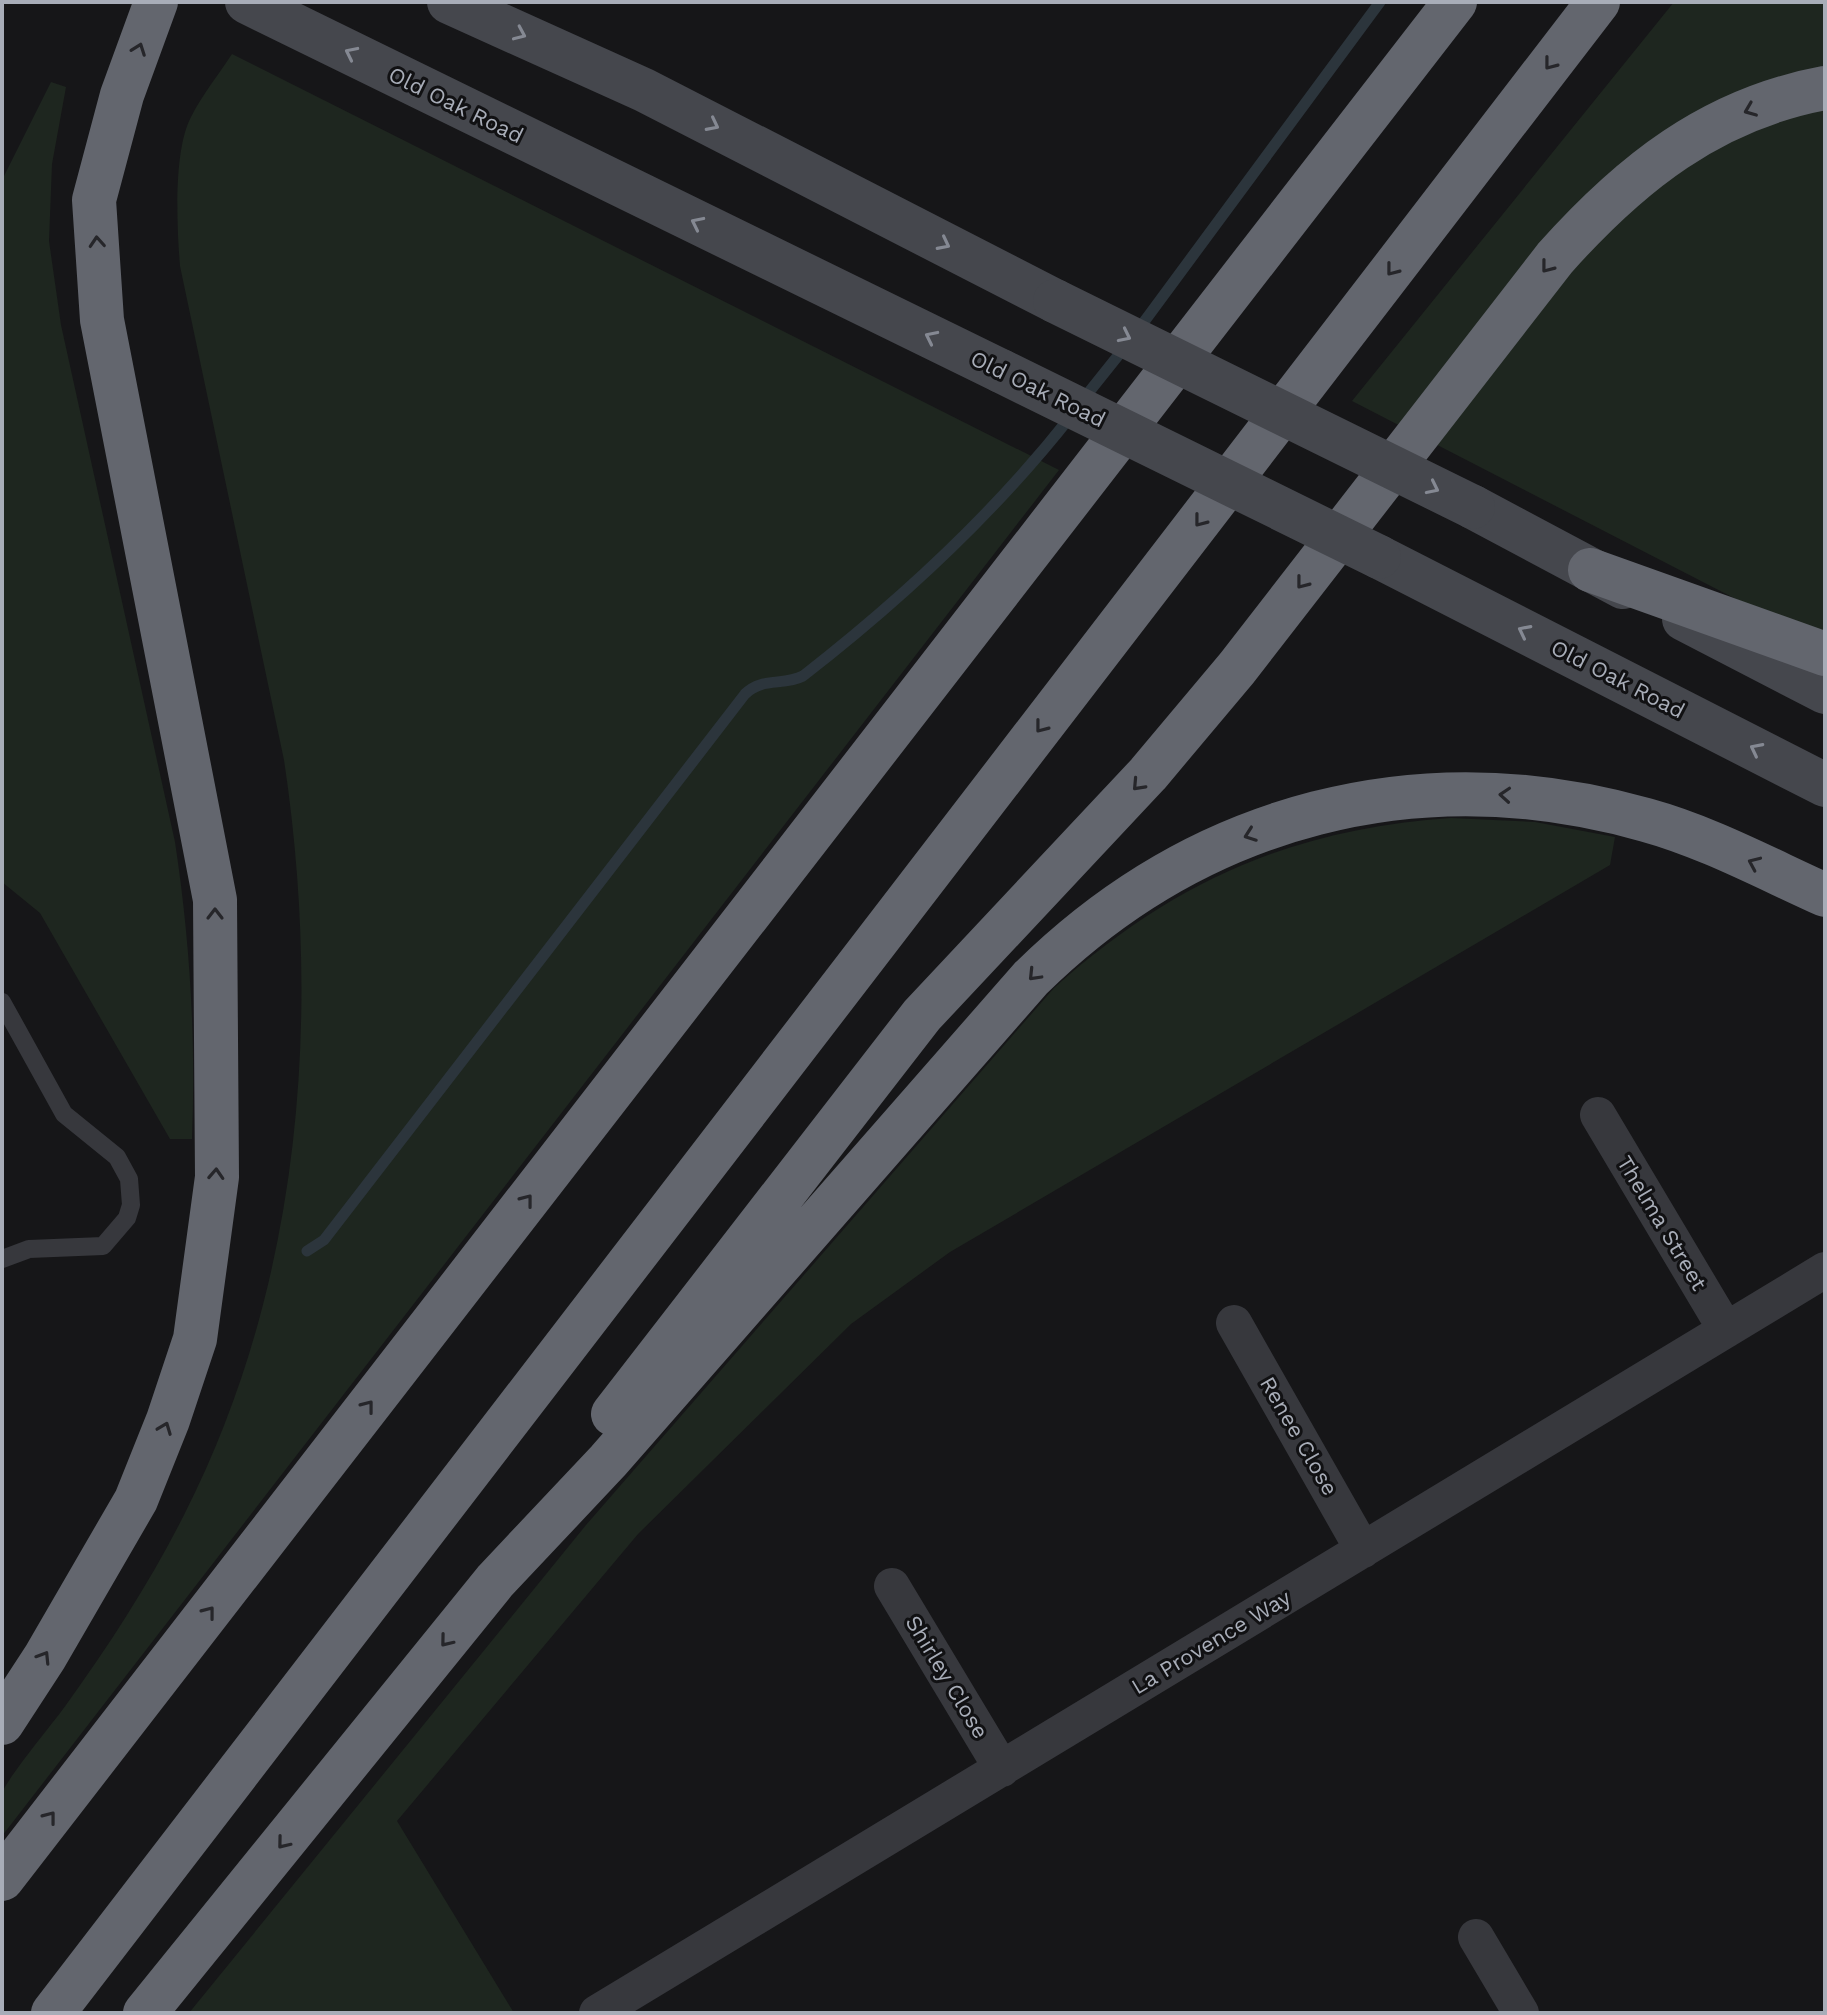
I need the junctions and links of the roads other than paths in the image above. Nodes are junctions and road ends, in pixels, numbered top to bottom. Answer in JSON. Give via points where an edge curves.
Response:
{"nodes":[{"id":1,"x":156,"y":2,"type":"edge"},
{"id":2,"x":247,"y":2,"type":"edge"},
{"id":3,"x":449,"y":2,"type":"edge"},
{"id":4,"x":1455,"y":2,"type":"edge"},
{"id":5,"x":1598,"y":2,"type":"edge"},
{"id":6,"x":1825,"y":88,"type":"edge"},
{"id":7,"x":1590,"y":570,"type":"junction"},
{"id":8,"x":1825,"y":654,"type":"edge"},
{"id":9,"x":1825,"y":692,"type":"edge"},
{"id":10,"x":1825,"y":785,"type":"edge"},
{"id":11,"x":1825,"y":895,"type":"edge"},
{"id":12,"x":2,"y":1002,"type":"edge"},
{"id":13,"x":1598,"y":1115,"type":"dead end"},
{"id":14,"x":2,"y":1259,"type":"edge"},
{"id":15,"x":1825,"y":1270,"type":"edge"},
{"id":16,"x":1234,"y":1323,"type":"dead end"},
{"id":17,"x":1726,"y":1330,"type":"junction"},
{"id":18,"x":1363,"y":1550,"type":"junction"},
{"id":19,"x":495,"y":1581,"type":"junction"},
{"id":20,"x":892,"y":1586,"type":"dead end"},
{"id":21,"x":2,"y":1723,"type":"edge"},
{"id":22,"x":1002,"y":1769,"type":"junction"},
{"id":23,"x":2,"y":1879,"type":"edge"},
{"id":24,"x":1476,"y":1937,"type":"dead end"},
{"id":25,"x":53,"y":2013,"type":"edge"},
{"id":26,"x":145,"y":2013,"type":"edge"},
{"id":27,"x":597,"y":2013,"type":"edge"},
{"id":28,"x":1521,"y":2013,"type":"edge"}],
"edges":[{"from":21,"to":1,"type":"highway","one_way":true,"via":[[136,1500],[168,1420],[195,1339],[217,1177],[215,900],[102,320],[94,200],[122,95]]},
{"from":10,"to":2,"type":"main road","name":"Old Oak Road","one_way":true,"bridge":true,"via":[[1379,557]]},
{"from":3,"to":7,"type":"main road","one_way":true,"bridge":true,"via":[[644,90]]},
{"from":23,"to":4,"type":"highway","one_way":true},
{"from":5,"to":25,"type":"highway","one_way":true},
{"from":6,"to":19,"type":"highway","one_way":true,"via":[[1771,101],[1676,149],[1602,206],[1555,258],[1168,751],[922,1015],[576,1462]]},
{"from":7,"to":8,"type":"highway"},
{"from":7,"to":9,"type":"main road"},
{"from":11,"to":19,"type":"highway","one_way":true,"via":[[1648,820],[1504,795],[1426,794],[1308,815],[1177,866],[1074,935],[1031,978],[608,1461]]},
{"from":12,"to":14,"type":"lane","via":[[64,1114],[117,1157],[132,1192],[127,1218],[103,1246],[29,1249]]},
{"from":13,"to":17,"type":"street","name":"Thelma Street"},
{"from":15,"to":17,"type":"street","name":"La Provence Way"},
{"from":16,"to":18,"type":"street","name":"Renee Close"},
{"from":17,"to":18,"type":"street","name":"La Provence Way"},
{"from":18,"to":22,"type":"street","name":"La Provence Way"},
{"from":19,"to":26,"type":"highway","one_way":true},
{"from":20,"to":22,"type":"street","name":"Shirley Close"},
{"from":22,"to":27,"type":"street","name":"La Provence Way"},
{"from":24,"to":28,"type":"street"}]}
